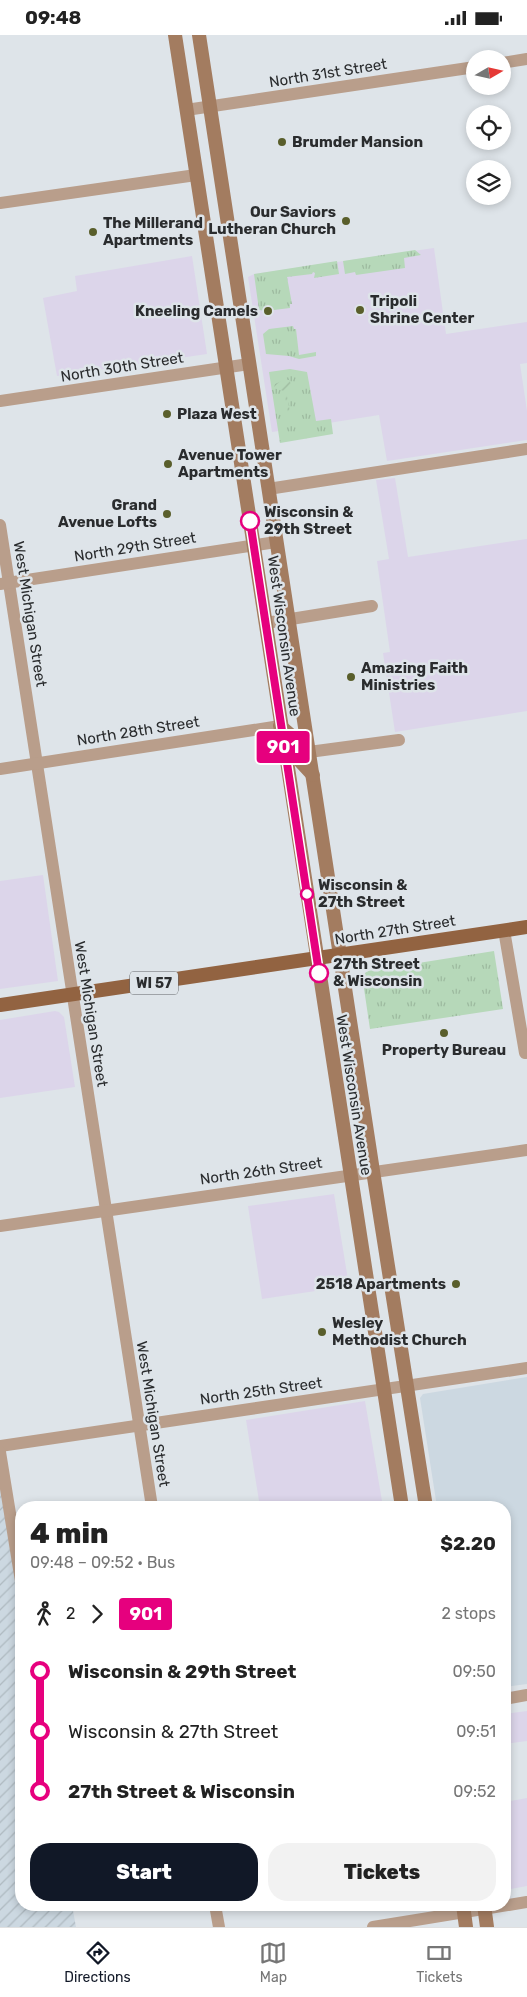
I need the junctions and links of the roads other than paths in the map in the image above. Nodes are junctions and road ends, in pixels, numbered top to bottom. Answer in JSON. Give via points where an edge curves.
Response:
{"nodes":[{"id":1,"x":175,"y":35,"type":"edge"},
{"id":2,"x":199,"y":35,"type":"edge"},
{"id":3,"x":527,"y":59,"type":"edge"},
{"id":4,"x":511,"y":62,"type":"edge"},
{"id":5,"x":466,"y":68,"type":"edge"},
{"id":6,"x":210,"y":107,"type":"junction"},
{"id":7,"x":186,"y":110,"type":"junction"},
{"id":8,"x":196,"y":175,"type":"junction"},
{"id":9,"x":0,"y":203,"type":"edge"},
{"id":10,"x":249,"y":364,"type":"junction"},
{"id":11,"x":226,"y":367,"type":"junction"},
{"id":12,"x":0,"y":401,"type":"edge"},
{"id":13,"x":527,"y":449,"type":"edge"},
{"id":14,"x":268,"y":489,"type":"junction"},
{"id":15,"x":0,"y":525,"type":"edge"},
{"id":16,"x":276,"y":542,"type":"junction"},
{"id":17,"x":254,"y":545,"type":"junction"},
{"id":18,"x":4,"y":583,"type":"edge"},
{"id":19,"x":372,"y":606,"type":"dead end"},
{"id":20,"x":288,"y":620,"type":"junction"},
{"id":21,"x":266,"y":623,"type":"junction"},
{"id":22,"x":280,"y":726,"type":"junction"},
{"id":23,"x":399,"y":740,"type":"dead end"},
{"id":24,"x":309,"y":752,"type":"junction"},
{"id":25,"x":37,"y":763,"type":"junction"},
{"id":26,"x":0,"y":769,"type":"edge"},
{"id":27,"x":313,"y":775,"type":"junction"},
{"id":28,"x":527,"y":927,"type":"edge"},
{"id":29,"x":504,"y":930,"type":"junction"},
{"id":30,"x":341,"y":955,"type":"junction"},
{"id":31,"x":317,"y":959,"type":"junction"},
{"id":32,"x":72,"y":994,"type":"junction"},
{"id":33,"x":0,"y":1005,"type":"edge"},
{"id":34,"x":525,"y":1053,"type":"dead end"},
{"id":35,"x":527,"y":1150,"type":"edge"},
{"id":36,"x":372,"y":1171,"type":"junction"},
{"id":37,"x":350,"y":1174,"type":"junction"},
{"id":38,"x":106,"y":1211,"type":"junction"},
{"id":39,"x":0,"y":1227,"type":"edge"},
{"id":40,"x":527,"y":1368,"type":"edge"},
{"id":41,"x":407,"y":1386,"type":"junction"},
{"id":42,"x":382,"y":1389,"type":"junction"},
{"id":43,"x":138,"y":1426,"type":"junction"},
{"id":44,"x":0,"y":1446,"type":"edge"},
{"id":45,"x":0,"y":1452,"type":"edge"},
{"id":46,"x":151,"y":1501,"type":"edge"},
{"id":47,"x":401,"y":1501,"type":"edge"},
{"id":48,"x":425,"y":1501,"type":"edge"},
{"id":49,"x":15,"y":1544,"type":"edge"},
{"id":50,"x":527,"y":1695,"type":"edge"},
{"id":51,"x":511,"y":1698,"type":"edge"},
{"id":52,"x":527,"y":1902,"type":"edge"},
{"id":53,"x":511,"y":1904,"type":"edge"},
{"id":54,"x":216,"y":1911,"type":"edge"},
{"id":55,"x":453,"y":1911,"type":"edge"},
{"id":56,"x":463,"y":1911,"type":"edge"},
{"id":57,"x":485,"y":1911,"type":"edge"},
{"id":58,"x":218,"y":1927,"type":"edge"},
{"id":59,"x":373,"y":1927,"type":"edge"},
{"id":60,"x":466,"y":1927,"type":"edge"},
{"id":61,"x":487,"y":1927,"type":"edge"}],
"edges":[{"from":1,"to":7,"type":"main road","name":"West Wisconsin Avenue"},
{"from":2,"to":6,"type":"main road","name":"West Wisconsin Avenue"},
{"from":3,"to":4,"type":"street"},
{"from":5,"to":6,"type":"street","name":"North 31st Street"},
{"from":6,"to":7,"type":"street","name":"North 31st Street"},
{"from":6,"to":10,"type":"main road","name":"West Wisconsin Avenue"},
{"from":7,"to":8,"type":"main road","name":"West Wisconsin Avenue"},
{"from":8,"to":9,"type":"street"},
{"from":8,"to":11,"type":"main road","name":"West Wisconsin Avenue"},
{"from":10,"to":11,"type":"street","name":"North 30th Street"},
{"from":10,"to":14,"type":"main road","name":"West Wisconsin Avenue"},
{"from":11,"to":12,"type":"street","name":"North 30th Street"},
{"from":11,"to":17,"type":"main road","name":"West Wisconsin Avenue"},
{"from":13,"to":14,"type":"street"},
{"from":14,"to":16,"type":"main road","name":"West Wisconsin Avenue"},
{"from":15,"to":18,"type":"street","name":"West Michigan Street"},
{"from":16,"to":17,"type":"street","name":"North 29th Street"},
{"from":16,"to":20,"type":"main road","name":"West Wisconsin Avenue"},
{"from":17,"to":18,"type":"street","name":"North 29th Street"},
{"from":17,"to":21,"type":"main road","name":"West Wisconsin Avenue"},
{"from":18,"to":25,"type":"street","name":"West Michigan Street"},
{"from":19,"to":20,"type":"street"},
{"from":20,"to":21,"type":"street"},
{"from":20,"to":24,"type":"main road","name":"West Wisconsin Avenue"},
{"from":21,"to":22,"type":"main road","name":"West Wisconsin Avenue"},
{"from":22,"to":25,"type":"street","name":"North 28th Street"},
{"from":22,"to":27,"type":"main road","via":[[293,737],[300,761]]},
{"from":22,"to":31,"type":"main road","name":"West Wisconsin Avenue"},
{"from":23,"to":24,"type":"street"},
{"from":24,"to":27,"type":"main road","name":"West Wisconsin Avenue"},
{"from":25,"to":26,"type":"street","name":"North 28th Street"},
{"from":25,"to":32,"type":"street","name":"West Michigan Street"},
{"from":27,"to":30,"type":"main road","name":"West Wisconsin Avenue"},
{"from":28,"to":29,"type":"main road","name":"North 27th Street","number":"WI 57"},
{"from":29,"to":30,"type":"main road","name":"North 27th Street","number":"WI 57"},
{"from":29,"to":34,"type":"street"},
{"from":30,"to":31,"type":"main road","name":"North 27th Street","number":"WI 57"},
{"from":30,"to":36,"type":"main road","name":"West Wisconsin Avenue"},
{"from":31,"to":32,"type":"main road","name":"North 27th Street","number":"WI 57"},
{"from":31,"to":37,"type":"main road","name":"West Wisconsin Avenue"},
{"from":32,"to":33,"type":"main road","name":"North 27th Street","number":"WI 57"},
{"from":32,"to":38,"type":"street","name":"West Michigan Street"},
{"from":35,"to":36,"type":"street","name":"North 26th Street"},
{"from":36,"to":37,"type":"street","name":"North 26th Street"},
{"from":36,"to":41,"type":"main road","name":"West Wisconsin Avenue"},
{"from":37,"to":38,"type":"street","name":"North 26th Street"},
{"from":37,"to":42,"type":"main road","name":"West Wisconsin Avenue"},
{"from":38,"to":39,"type":"street","name":"North 26th Street"},
{"from":38,"to":43,"type":"street","name":"West Michigan Street"},
{"from":40,"to":41,"type":"street","name":"North 25th Street"},
{"from":41,"to":42,"type":"street","name":"North 25th Street"},
{"from":41,"to":48,"type":"main road","name":"West Wisconsin Avenue"},
{"from":42,"to":43,"type":"street","name":"North 25th Street"},
{"from":42,"to":47,"type":"main road","name":"West Wisconsin Avenue"},
{"from":43,"to":44,"type":"street","name":"North 25th Street"},
{"from":43,"to":46,"type":"street","name":"West Michigan Street"},
{"from":45,"to":49,"type":"street"},
{"from":50,"to":51,"type":"street"},
{"from":52,"to":53,"type":"street"},
{"from":54,"to":58,"type":"street"},
{"from":55,"to":59,"type":"street"},
{"from":56,"to":60,"type":"main road"},
{"from":57,"to":61,"type":"main road"}]}
